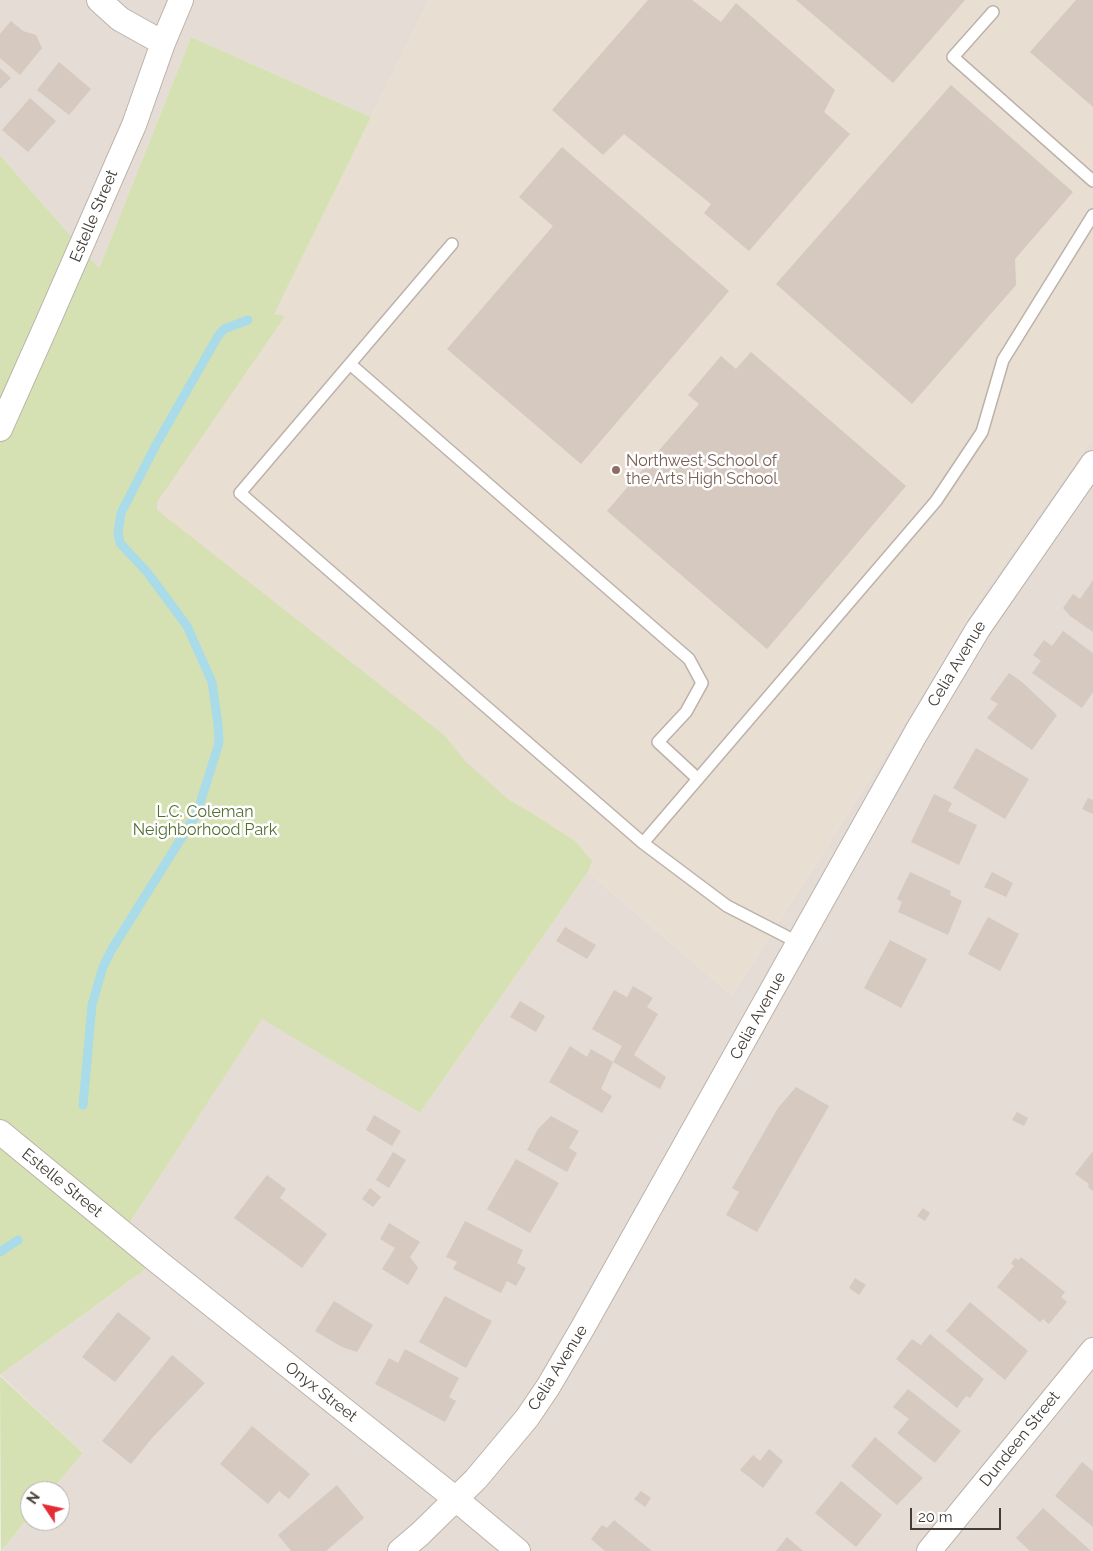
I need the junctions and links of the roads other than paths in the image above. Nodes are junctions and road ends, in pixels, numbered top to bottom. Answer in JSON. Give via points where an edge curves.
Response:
{"nodes":[{"id":1,"x":100,"y":0,"type":"edge"},
{"id":2,"x":181,"y":0,"type":"edge"},
{"id":3,"x":993,"y":12,"type":"dead end"},
{"id":4,"x":163,"y":43,"type":"junction"},
{"id":5,"x":1093,"y":182,"type":"edge"},
{"id":6,"x":1093,"y":215,"type":"edge"},
{"id":7,"x":452,"y":244,"type":"dead end"},
{"id":8,"x":350,"y":364,"type":"junction"},
{"id":9,"x":0,"y":429,"type":"edge"},
{"id":10,"x":1093,"y":463,"type":"edge"},
{"id":11,"x":698,"y":779,"type":"junction"},
{"id":12,"x":643,"y":842,"type":"junction"},
{"id":13,"x":799,"y":943,"type":"junction"},
{"id":14,"x":0,"y":1132,"type":"edge"},
{"id":15,"x":123,"y":1233,"type":"joint"},
{"id":16,"x":1093,"y":1350,"type":"edge"},
{"id":17,"x":457,"y":1500,"type":"junction"},
{"id":18,"x":400,"y":1551,"type":"edge"},
{"id":19,"x":518,"y":1551,"type":"edge"},
{"id":20,"x":928,"y":1551,"type":"edge"}],
"edges":[{"from":1,"to":4,"type":"street","via":[[120,19]]},
{"from":2,"to":4,"type":"street","name":"Estelle Street"},
{"from":3,"to":5,"type":"lane","via":[[953,57]]},
{"from":4,"to":9,"type":"street","name":"Estelle Street","via":[[134,125]]},
{"from":6,"to":11,"type":"lane","via":[[1003,360],[982,432],[936,501]]},
{"from":7,"to":8,"type":"lane"},
{"from":8,"to":11,"type":"lane","via":[[689,659],[702,684],[686,712],[658,742]]},
{"from":8,"to":12,"type":"lane","via":[[240,493]]},
{"from":10,"to":13,"type":"street","name":"Celia Avenue","via":[[978,629]]},
{"from":11,"to":12,"type":"lane"},
{"from":12,"to":13,"type":"lane","via":[[727,906]]},
{"from":13,"to":17,"type":"street","name":"Celia Avenue","via":[[548,1387],[527,1418]]},
{"from":14,"to":15,"type":"street","name":"Estelle Street"},
{"from":15,"to":17,"type":"street","name":"Onyx Street"},
{"from":16,"to":20,"type":"street","name":"Dundeen Street"},
{"from":17,"to":18,"type":"street","name":"Celia Avenue"},
{"from":17,"to":19,"type":"street","name":"Onyx Street"}]}
